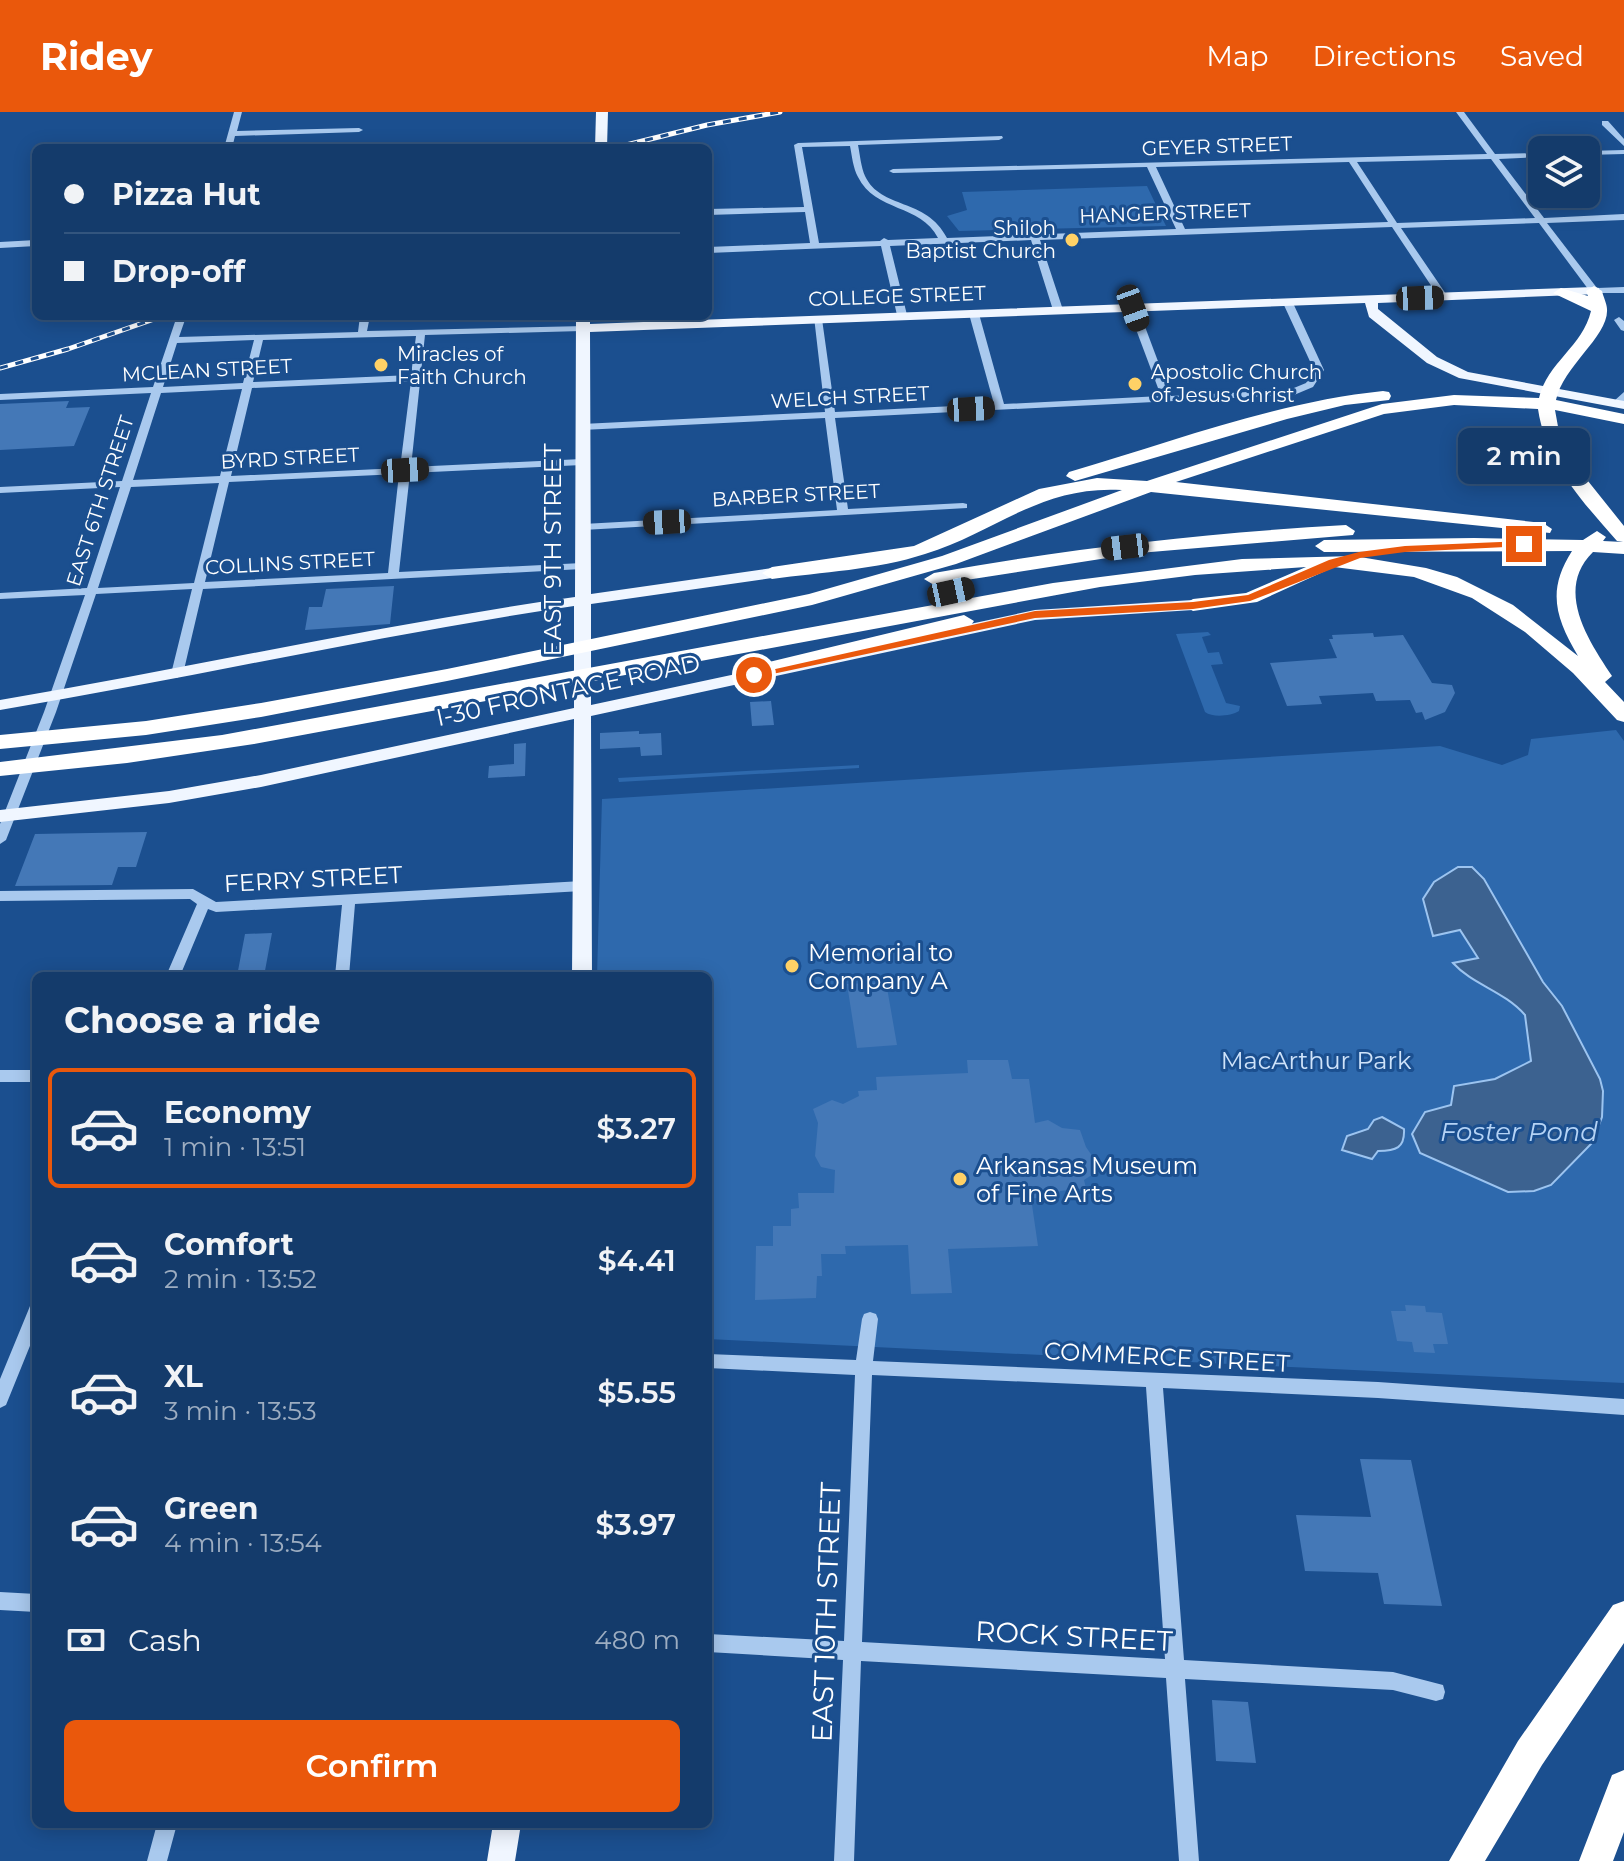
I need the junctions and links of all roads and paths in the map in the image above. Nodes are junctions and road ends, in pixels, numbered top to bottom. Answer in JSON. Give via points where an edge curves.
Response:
{"nodes":[{"id":1,"x":238,"y":112,"type":"edge"},
{"id":2,"x":602,"y":112,"type":"edge"},
{"id":3,"x":1460,"y":112,"type":"edge"},
{"id":4,"x":1605,"y":123,"type":"dead end"},
{"id":5,"x":359,"y":130,"type":"dead end"},
{"id":6,"x":232,"y":134,"type":"junction"},
{"id":7,"x":999,"y":138,"type":"dead end"},
{"id":8,"x":854,"y":143,"type":"junction"},
{"id":9,"x":229,"y":144,"type":"edge"},
{"id":10,"x":601,"y":144,"type":"edge"},
{"id":11,"x":1624,"y":144,"type":"edge"},
{"id":12,"x":1624,"y":152,"type":"edge"},
{"id":13,"x":1600,"y":153,"type":"edge"},
{"id":14,"x":1528,"y":156,"type":"edge"},
{"id":15,"x":1493,"y":157,"type":"junction"},
{"id":16,"x":1352,"y":161,"type":"junction"},
{"id":17,"x":1151,"y":166,"type":"junction"},
{"id":18,"x":893,"y":171,"type":"dead end"},
{"id":19,"x":809,"y":209,"type":"junction"},
{"id":20,"x":712,"y":212,"type":"edge"},
{"id":21,"x":1624,"y":217,"type":"edge"},
{"id":22,"x":1541,"y":220,"type":"junction"},
{"id":23,"x":1394,"y":223,"type":"junction"},
{"id":24,"x":1181,"y":230,"type":"junction"},
{"id":25,"x":1034,"y":236,"type":"junction"},
{"id":26,"x":943,"y":239,"type":"junction"},
{"id":27,"x":884,"y":241,"type":"junction"},
{"id":28,"x":32,"y":243,"type":"edge"},
{"id":29,"x":815,"y":244,"type":"junction"},
{"id":30,"x":0,"y":245,"type":"edge"},
{"id":31,"x":712,"y":250,"type":"edge"},
{"id":32,"x":1624,"y":290,"type":"edge"},
{"id":33,"x":1594,"y":291,"type":"junction"},
{"id":34,"x":1561,"y":293,"type":"junction"},
{"id":35,"x":1443,"y":297,"type":"junction"},
{"id":36,"x":1372,"y":300,"type":"junction"},
{"id":37,"x":1288,"y":303,"type":"junction"},
{"id":38,"x":1357,"y":306,"type":"junction"},
{"id":39,"x":1133,"y":308,"type":"junction"},
{"id":40,"x":1058,"y":310,"type":"junction"},
{"id":41,"x":1600,"y":310,"type":"junction"},
{"id":42,"x":974,"y":314,"type":"junction"},
{"id":43,"x":902,"y":315,"type":"junction"},
{"id":44,"x":817,"y":319,"type":"junction"},
{"id":45,"x":180,"y":320,"type":"edge"},
{"id":46,"x":364,"y":320,"type":"edge"},
{"id":47,"x":583,"y":322,"type":"edge"},
{"id":48,"x":1386,"y":323,"type":"junction"},
{"id":49,"x":362,"y":333,"type":"junction"},
{"id":50,"x":421,"y":333,"type":"junction"},
{"id":51,"x":259,"y":339,"type":"junction"},
{"id":52,"x":173,"y":340,"type":"junction"},
{"id":53,"x":416,"y":378,"type":"junction"},
{"id":54,"x":248,"y":385,"type":"junction"},
{"id":55,"x":157,"y":391,"type":"junction"},
{"id":56,"x":0,"y":397,"type":"edge"},
{"id":57,"x":1167,"y":399,"type":"junction"},
{"id":58,"x":1473,"y":400,"type":"junction"},
{"id":59,"x":1622,"y":406,"type":"edge"},
{"id":60,"x":1000,"y":407,"type":"junction"},
{"id":61,"x":830,"y":417,"type":"junction"},
{"id":62,"x":582,"y":427,"type":"junction"},
{"id":63,"x":582,"y":462,"type":"junction"},
{"id":64,"x":405,"y":470,"type":"junction"},
{"id":65,"x":225,"y":479,"type":"junction"},
{"id":66,"x":127,"y":483,"type":"junction"},
{"id":67,"x":1589,"y":489,"type":"junction"},
{"id":68,"x":0,"y":490,"type":"edge"},
{"id":69,"x":963,"y":506,"type":"dead end"},
{"id":70,"x":843,"y":512,"type":"junction"},
{"id":71,"x":1624,"y":523,"type":"edge"},
{"id":72,"x":976,"y":526,"type":"junction"},
{"id":73,"x":583,"y":527,"type":"junction"},
{"id":74,"x":1624,"y":535,"type":"edge"},
{"id":75,"x":1557,"y":537,"type":"junction"},
{"id":76,"x":1624,"y":548,"type":"edge"},
{"id":77,"x":1277,"y":562,"type":"junction"},
{"id":78,"x":582,"y":566,"type":"junction"},
{"id":79,"x":772,"y":573,"type":"joint"},
{"id":80,"x":393,"y":575,"type":"junction"},
{"id":81,"x":200,"y":585,"type":"junction"},
{"id":82,"x":92,"y":590,"type":"junction"},
{"id":83,"x":0,"y":596,"type":"edge"},
{"id":84,"x":812,"y":599,"type":"junction"},
{"id":85,"x":1193,"y":605,"type":"joint"},
{"id":86,"x":582,"y":607,"type":"junction"},
{"id":87,"x":770,"y":671,"type":"junction"},
{"id":88,"x":177,"y":674,"type":"junction"},
{"id":89,"x":53,"y":704,"type":"junction"},
{"id":90,"x":0,"y":705,"type":"edge"},
{"id":91,"x":583,"y":706,"type":"junction"},
{"id":92,"x":1624,"y":707,"type":"edge"},
{"id":93,"x":397,"y":708,"type":"junction"},
{"id":94,"x":1624,"y":715,"type":"edge"},
{"id":95,"x":0,"y":742,"type":"edge"},
{"id":96,"x":0,"y":769,"type":"edge"},
{"id":97,"x":6,"y":815,"type":"edge"},
{"id":98,"x":0,"y":840,"type":"edge"},
{"id":99,"x":582,"y":886,"type":"junction"},
{"id":100,"x":0,"y":896,"type":"edge"},
{"id":101,"x":349,"y":900,"type":"junction"},
{"id":102,"x":204,"y":903,"type":"junction"},
{"id":103,"x":175,"y":972,"type":"edge"},
{"id":104,"x":342,"y":972,"type":"edge"},
{"id":105,"x":582,"y":972,"type":"edge"},
{"id":106,"x":0,"y":1076,"type":"edge"},
{"id":107,"x":32,"y":1076,"type":"edge"},
{"id":108,"x":870,"y":1319,"type":"dead end"},
{"id":109,"x":32,"y":1321,"type":"edge"},
{"id":110,"x":712,"y":1361,"type":"edge"},
{"id":111,"x":864,"y":1366,"type":"junction"},
{"id":112,"x":1154,"y":1380,"type":"junction"},
{"id":113,"x":0,"y":1400,"type":"edge"},
{"id":114,"x":1624,"y":1407,"type":"edge"},
{"id":115,"x":0,"y":1601,"type":"edge"},
{"id":116,"x":32,"y":1603,"type":"edge"},
{"id":117,"x":1624,"y":1616,"type":"edge"},
{"id":118,"x":712,"y":1643,"type":"edge"},
{"id":119,"x":852,"y":1651,"type":"junction"},
{"id":120,"x":1174,"y":1669,"type":"junction"},
{"id":121,"x":1436,"y":1692,"type":"dead end"},
{"id":122,"x":1624,"y":1787,"type":"edge"},
{"id":123,"x":166,"y":1828,"type":"edge"},
{"id":124,"x":506,"y":1828,"type":"edge"},
{"id":125,"x":157,"y":1861,"type":"edge"},
{"id":126,"x":501,"y":1861,"type":"edge"},
{"id":127,"x":844,"y":1861,"type":"edge"},
{"id":128,"x":1189,"y":1861,"type":"edge"},
{"id":129,"x":1466,"y":1861,"type":"edge"},
{"id":130,"x":1596,"y":1861,"type":"edge"}],
"edges":[{"from":1,"to":6,"type":"street"},
{"from":2,"to":10,"type":"main road"},
{"from":3,"to":15,"type":"street"},
{"from":4,"to":11,"type":"street"},
{"from":5,"to":6,"type":"street"},
{"from":6,"to":9,"type":"street"},
{"from":7,"to":8,"type":"street"},
{"from":8,"to":19,"type":"street","via":[[798,145]]},
{"from":8,"to":26,"type":"street","via":[[862,177],[871,189],[935,221]]},
{"from":12,"to":13,"type":"street"},
{"from":14,"to":15,"type":"street","name":"GEYER STREET"},
{"from":15,"to":16,"type":"street","name":"GEYER STREET"},
{"from":15,"to":22,"type":"street"},
{"from":16,"to":17,"type":"street","name":"GEYER STREET"},
{"from":16,"to":23,"type":"street"},
{"from":17,"to":18,"type":"street","name":"GEYER STREET"},
{"from":17,"to":24,"type":"street"},
{"from":19,"to":20,"type":"street"},
{"from":19,"to":29,"type":"street"},
{"from":21,"to":22,"type":"street","name":"HANGER STREET"},
{"from":22,"to":23,"type":"street","name":"HANGER STREET"},
{"from":22,"to":33,"type":"street"},
{"from":23,"to":24,"type":"street","name":"HANGER STREET"},
{"from":23,"to":35,"type":"street"},
{"from":24,"to":25,"type":"street","name":"HANGER STREET"},
{"from":25,"to":26,"type":"street","name":"HANGER STREET"},
{"from":25,"to":40,"type":"street"},
{"from":26,"to":27,"type":"street","name":"HANGER STREET"},
{"from":27,"to":29,"type":"street","name":"HANGER STREET"},
{"from":27,"to":43,"type":"street"},
{"from":28,"to":30,"type":"street"},
{"from":29,"to":31,"type":"street","name":"HANGER STREET"},
{"from":32,"to":33,"type":"street"},
{"from":33,"to":34,"type":"main road"},
{"from":33,"to":41,"type":"highway"},
{"from":34,"to":35,"type":"main road"},
{"from":34,"to":41,"type":"highway"},
{"from":35,"to":36,"type":"main road"},
{"from":36,"to":38,"type":"main road"},
{"from":36,"to":48,"type":"main road","via":[[1371,311]]},
{"from":37,"to":38,"type":"main road","name":"COLLEGE STREET"},
{"from":37,"to":39,"type":"main road","name":"COLLEGE STREET"},
{"from":37,"to":57,"type":"street","name":"WELCH STREET","via":[[1319,367],[1310,385],[1281,394]]},
{"from":38,"to":48,"type":"main road"},
{"from":39,"to":40,"type":"main road","name":"COLLEGE STREET"},
{"from":39,"to":57,"type":"street"},
{"from":40,"to":42,"type":"main road","name":"COLLEGE STREET"},
{"from":41,"to":67,"type":"highway","via":[[1595,329],[1559,367],[1546,401],[1550,430],[1562,455]]},
{"from":42,"to":43,"type":"main road","name":"COLLEGE STREET"},
{"from":42,"to":60,"type":"street"},
{"from":43,"to":44,"type":"main road","name":"COLLEGE STREET"},
{"from":44,"to":47,"type":"main road","name":"COLLEGE STREET"},
{"from":44,"to":61,"type":"street"},
{"from":45,"to":52,"type":"street","name":"EAST 6TH STREET"},
{"from":46,"to":49,"type":"street"},
{"from":47,"to":50,"type":"street","name":"COLLEGE STREET"},
{"from":47,"to":62,"type":"main road","name":"EAST 9TH STREET"},
{"from":48,"to":59,"type":"main road","via":[[1432,360],[1464,375]]},
{"from":49,"to":50,"type":"street","name":"COLLEGE STREET"},
{"from":49,"to":51,"type":"street","name":"COLLEGE STREET"},
{"from":50,"to":53,"type":"street"},
{"from":51,"to":52,"type":"street","name":"COLLEGE STREET"},
{"from":51,"to":54,"type":"street"},
{"from":52,"to":55,"type":"street","name":"EAST 6TH STREET"},
{"from":53,"to":54,"type":"street","name":"MCLEAN STREET"},
{"from":53,"to":64,"type":"street"},
{"from":54,"to":55,"type":"street","name":"MCLEAN STREET"},
{"from":54,"to":65,"type":"street"},
{"from":55,"to":56,"type":"street","name":"MCLEAN STREET"},
{"from":55,"to":66,"type":"street","name":"EAST 6TH STREET"},
{"from":57,"to":60,"type":"street","name":"WELCH STREET"},
{"from":58,"to":59,"type":"highway"},
{"from":58,"to":72,"type":"highway","via":[[1392,395],[1297,411],[1061,481]]},
{"from":58,"to":84,"type":"highway","via":[[1362,414],[949,560]]},
{"from":60,"to":61,"type":"street","name":"WELCH STREET"},
{"from":61,"to":62,"type":"street","name":"WELCH STREET"},
{"from":61,"to":70,"type":"street"},
{"from":62,"to":63,"type":"main road","name":"EAST 9TH STREET"},
{"from":63,"to":64,"type":"street","name":"BYRD STREET"},
{"from":63,"to":73,"type":"main road","name":"EAST 9TH STREET"},
{"from":64,"to":65,"type":"street","name":"BYRD STREET"},
{"from":64,"to":80,"type":"street"},
{"from":65,"to":66,"type":"street","name":"BYRD STREET"},
{"from":65,"to":81,"type":"street"},
{"from":66,"to":68,"type":"street","name":"BYRD STREET"},
{"from":66,"to":82,"type":"street","name":"EAST 6TH STREET"},
{"from":67,"to":71,"type":"highway"},
{"from":67,"to":74,"type":"highway"},
{"from":69,"to":70,"type":"street","name":"BARBER STREET"},
{"from":70,"to":73,"type":"street","name":"BARBER STREET"},
{"from":71,"to":92,"type":"highway","via":[[1593,539],[1581,554],[1567,582],[1565,601],[1574,632]]},
{"from":72,"to":75,"type":"highway","via":[[1062,488],[1114,483]]},
{"from":72,"to":79,"type":"highway","via":[[899,555]]},
{"from":73,"to":78,"type":"main road","name":"EAST 9TH STREET"},
{"from":74,"to":75,"type":"highway"},
{"from":75,"to":76,"type":"highway"},
{"from":75,"to":84,"type":"highway","via":[[1353,531],[1210,538],[1020,562]]},
{"from":75,"to":85,"type":"highway","via":[[1359,555],[1250,598]]},
{"from":75,"to":93,"type":"highway","via":[[1325,546],[1065,572],[420,699]]},
{"from":77,"to":87,"type":"highway","via":[[1050,600]]},
{"from":77,"to":93,"type":"highway","via":[[1088,581]]},
{"from":77,"to":94,"type":"highway","via":[[1383,564],[1421,572],[1491,600],[1530,624]]},
{"from":78,"to":80,"type":"street","name":"COLLINS STREET"},
{"from":78,"to":86,"type":"main road","name":"EAST 9TH STREET"},
{"from":79,"to":86,"type":"main road"},
{"from":80,"to":81,"type":"street","name":"COLLINS STREET"},
{"from":81,"to":82,"type":"street","name":"COLLINS STREET"},
{"from":81,"to":88,"type":"street"},
{"from":82,"to":83,"type":"street","name":"COLLINS STREET"},
{"from":82,"to":89,"type":"street","name":"EAST 6TH STREET"},
{"from":84,"to":95,"type":"highway","via":[[261,710]]},
{"from":85,"to":87,"type":"main road","name":"I-30 FRONTAGE ROAD","via":[[1035,615]]},
{"from":86,"to":88,"type":"main road","via":[[487,614]]},
{"from":86,"to":91,"type":"main road","name":"EAST 9TH STREET"},
{"from":87,"to":91,"type":"main road","name":"I-30 FRONTAGE ROAD"},
{"from":88,"to":89,"type":"main road"},
{"from":89,"to":90,"type":"main road"},
{"from":89,"to":97,"type":"street","name":"EAST 6TH STREET"},
{"from":91,"to":97,"type":"main road","name":"I-30 FRONTAGE ROAD","via":[[197,793]]},
{"from":91,"to":99,"type":"main road","name":"EAST 9TH STREET"},
{"from":93,"to":96,"type":"highway","via":[[163,752]]},
{"from":97,"to":98,"type":"street"},
{"from":99,"to":101,"type":"street","name":"FERRY STREET"},
{"from":99,"to":105,"type":"main road","name":"EAST 9TH STREET"},
{"from":100,"to":102,"type":"street","name":"FERRY STREET","via":[[193,894]]},
{"from":101,"to":102,"type":"street","name":"FERRY STREET","via":[[216,907]]},
{"from":101,"to":104,"type":"street"},
{"from":102,"to":103,"type":"street"},
{"from":106,"to":107,"type":"street"},
{"from":108,"to":111,"type":"street"},
{"from":109,"to":113,"type":"street"},
{"from":110,"to":111,"type":"street","name":"COMMERCE STREET"},
{"from":111,"to":112,"type":"street","name":"COMMERCE STREET"},
{"from":111,"to":119,"type":"street","name":"EAST 10TH STREET"},
{"from":112,"to":114,"type":"street","name":"COMMERCE STREET"},
{"from":112,"to":120,"type":"street"},
{"from":115,"to":116,"type":"street"},
{"from":117,"to":129,"type":"highway","via":[[1530,1753]]},
{"from":118,"to":119,"type":"street","name":"ROCK STREET"},
{"from":119,"to":120,"type":"street","name":"ROCK STREET"},
{"from":119,"to":127,"type":"street","name":"EAST 10TH STREET"},
{"from":120,"to":121,"type":"street","name":"ROCK STREET","via":[[1393,1681]]},
{"from":120,"to":128,"type":"street"},
{"from":122,"to":130,"type":"highway"},
{"from":123,"to":125,"type":"street"},
{"from":124,"to":126,"type":"main road"}]}
